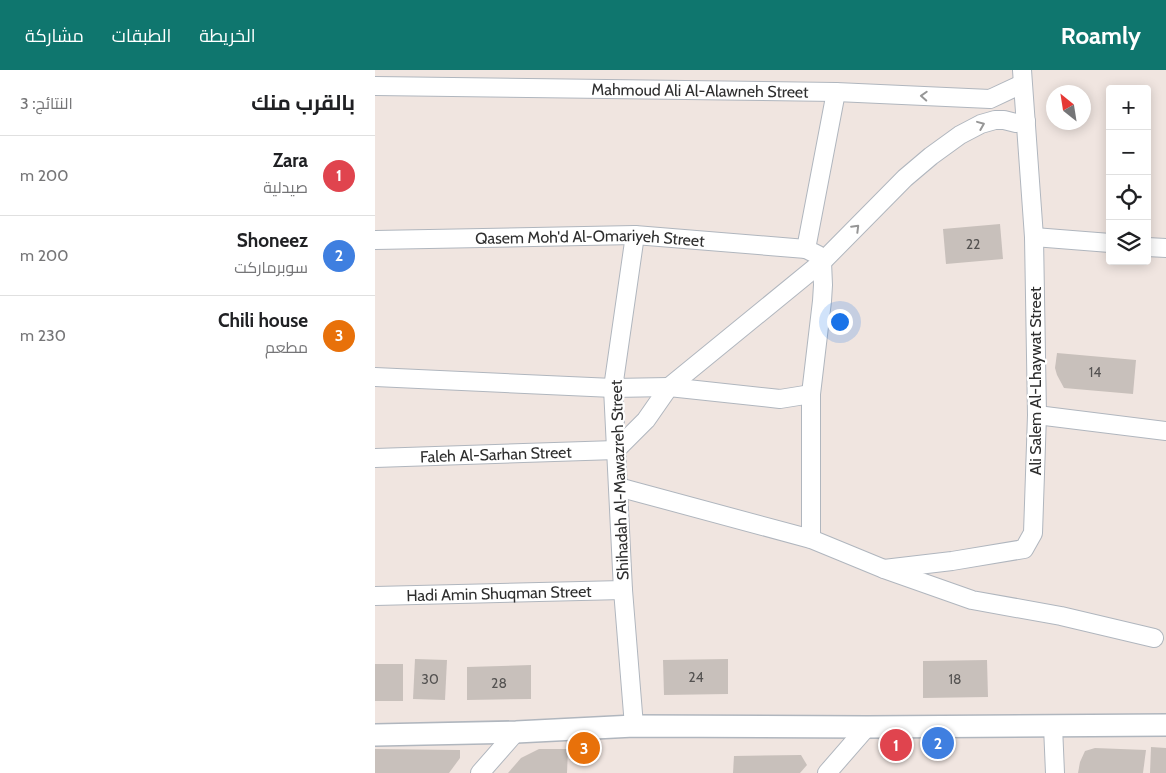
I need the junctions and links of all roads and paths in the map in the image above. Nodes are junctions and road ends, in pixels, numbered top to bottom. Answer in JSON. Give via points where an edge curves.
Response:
{"nodes":[{"id":1,"x":1023,"y":77,"type":"edge"},
{"id":2,"x":429,"y":78,"type":"edge"},
{"id":3,"x":375,"y":86,"type":"edge"},
{"id":4,"x":836,"y":92,"type":"junction"},
{"id":5,"x":1026,"y":121,"type":"junction"},
{"id":6,"x":635,"y":235,"type":"junction"},
{"id":7,"x":1034,"y":237,"type":"junction"},
{"id":8,"x":375,"y":240,"type":"edge"},
{"id":9,"x":1106,"y":243,"type":"edge"},
{"id":10,"x":1151,"y":247,"type":"edge"},
{"id":11,"x":1166,"y":248,"type":"edge"},
{"id":12,"x":805,"y":249,"type":"junction"},
{"id":13,"x":822,"y":262,"type":"junction"},
{"id":14,"x":375,"y":376,"type":"edge"},
{"id":15,"x":669,"y":387,"type":"junction"},
{"id":16,"x":613,"y":388,"type":"junction"},
{"id":17,"x":811,"y":394,"type":"junction"},
{"id":18,"x":1037,"y":415,"type":"junction"},
{"id":19,"x":1166,"y":431,"type":"edge"},
{"id":20,"x":617,"y":450,"type":"junction"},
{"id":21,"x":375,"y":458,"type":"edge"},
{"id":22,"x":618,"y":487,"type":"junction"},
{"id":23,"x":811,"y":539,"type":"junction"},
{"id":24,"x":884,"y":569,"type":"junction"},
{"id":25,"x":623,"y":590,"type":"junction"},
{"id":26,"x":375,"y":596,"type":"edge"},
{"id":27,"x":1154,"y":638,"type":"dead end"},
{"id":28,"x":1166,"y":725,"type":"edge"},
{"id":29,"x":634,"y":726,"type":"junction"},
{"id":30,"x":1053,"y":726,"type":"junction"},
{"id":31,"x":867,"y":727,"type":"junction"},
{"id":32,"x":517,"y":732,"type":"junction"},
{"id":33,"x":375,"y":735,"type":"edge"},
{"id":34,"x":479,"y":773,"type":"edge"},
{"id":35,"x":827,"y":773,"type":"edge"},
{"id":36,"x":1055,"y":773,"type":"edge"}],
"edges":[{"from":1,"to":4,"type":"street","name":"Mahmoud Ali Al-Alawneh Street","one_way":true,"via":[[990,99]]},
{"from":1,"to":5,"type":"street","name":"Ali Salem Al-Lhaywat Street"},
{"from":2,"to":3,"type":"street","name":"Mahmoud Ali Al-Alawneh Street"},
{"from":2,"to":4,"type":"street","name":"Mahmoud Ali Al-Alawneh Street"},
{"from":4,"to":12,"type":"street"},
{"from":5,"to":7,"type":"street","name":"Ali Salem Al-Lhaywat Street"},
{"from":13,"to":5,"type":"street","one_way":true,"via":[[905,178],[960,135],[995,120]]},
{"from":6,"to":8,"type":"street","name":"Qasem Moh'd Al-Omariyeh Street"},
{"from":6,"to":12,"type":"street","name":"Qasem Moh'd Al-Omariyeh Street"},
{"from":6,"to":16,"type":"street","name":"Shihadah Al-Mawazreh Street"},
{"from":7,"to":9,"type":"street"},
{"from":7,"to":18,"type":"street","name":"Ali Salem Al-Lhaywat Street"},
{"from":10,"to":11,"type":"street"},
{"from":12,"to":13,"type":"street","via":[[818,255]]},
{"from":13,"to":15,"type":"street"},
{"from":13,"to":17,"type":"street","via":[[822,301]]},
{"from":14,"to":16,"type":"street"},
{"from":15,"to":16,"type":"street"},
{"from":15,"to":17,"type":"street","via":[[780,399]]},
{"from":15,"to":20,"type":"street"},
{"from":16,"to":20,"type":"street","name":"Shihadah Al-Mawazreh Street"},
{"from":17,"to":23,"type":"street"},
{"from":18,"to":19,"type":"street"},
{"from":18,"to":24,"type":"street","name":"Ali Salem Al-Lhaywat Street","via":[[1033,533],[1024,549]]},
{"from":20,"to":21,"type":"street","name":"Faleh Al-Sarhan Street"},
{"from":20,"to":22,"type":"street","name":"Shihadah Al-Mawazreh Street"},
{"from":22,"to":23,"type":"street"},
{"from":22,"to":25,"type":"street","name":"Shihadah Al-Mawazreh Street"},
{"from":23,"to":24,"type":"street"},
{"from":24,"to":27,"type":"street","via":[[972,600],[1061,616]]},
{"from":25,"to":26,"type":"street","name":"Hadi Amin Shuqman Street"},
{"from":25,"to":29,"type":"street","name":"Shihadah Al-Mawazreh Street"},
{"from":28,"to":30,"type":"street"},
{"from":29,"to":31,"type":"street"},
{"from":29,"to":32,"type":"street"},
{"from":30,"to":31,"type":"street"},
{"from":30,"to":36,"type":"street"},
{"from":31,"to":35,"type":"street"},
{"from":32,"to":33,"type":"street"},
{"from":32,"to":34,"type":"street"}]}
